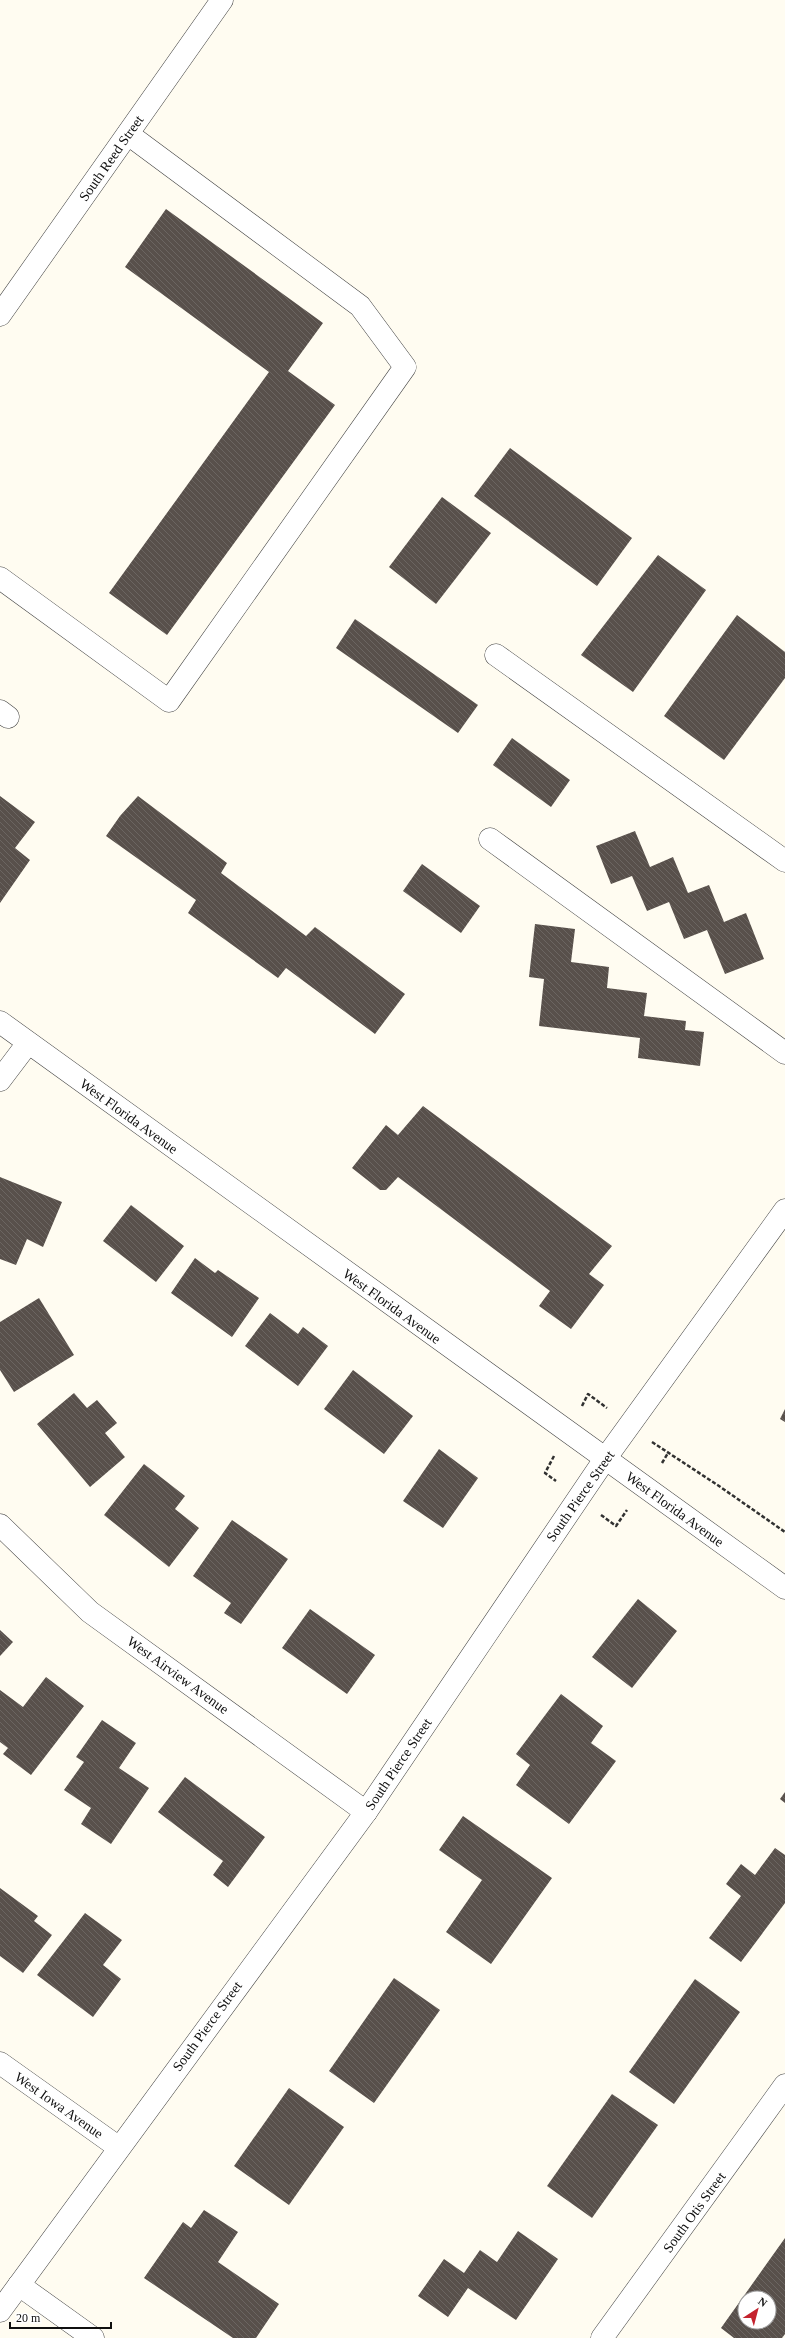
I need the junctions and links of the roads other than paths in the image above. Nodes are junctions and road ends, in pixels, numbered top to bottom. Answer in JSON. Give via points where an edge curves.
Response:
{"nodes":[{"id":1,"x":222,"y":0,"type":"edge"},
{"id":2,"x":128,"y":134,"type":"junction"},
{"id":3,"x":0,"y":315,"type":"edge"},
{"id":4,"x":0,"y":578,"type":"edge"},
{"id":5,"x":496,"y":655,"type":"dead end"},
{"id":6,"x":490,"y":839,"type":"dead end"},
{"id":7,"x":785,"y":861,"type":"edge"},
{"id":8,"x":0,"y":1022,"type":"edge"},
{"id":9,"x":28,"y":1043,"type":"junction"},
{"id":10,"x":785,"y":1053,"type":"edge"},
{"id":11,"x":0,"y":1080,"type":"edge"},
{"id":12,"x":785,"y":1210,"type":"edge"},
{"id":13,"x":605,"y":1459,"type":"junction"},
{"id":14,"x":0,"y":1526,"type":"edge"},
{"id":15,"x":785,"y":1588,"type":"edge"},
{"id":16,"x":366,"y":1812,"type":"junction"},
{"id":17,"x":0,"y":2063,"type":"edge"},
{"id":18,"x":785,"y":2085,"type":"edge"},
{"id":19,"x":118,"y":2147,"type":"junction"},
{"id":20,"x":19,"y":2285,"type":"junction"},
{"id":21,"x":0,"y":2311,"type":"edge"},
{"id":22,"x":93,"y":2338,"type":"edge"},
{"id":23,"x":602,"y":2338,"type":"edge"}],
"edges":[{"from":1,"to":2,"type":"street","name":"South Reed Street"},
{"from":2,"to":3,"type":"street","name":"South Reed Street"},
{"from":2,"to":4,"type":"street","via":[[360,306],[405,366],[169,702]]},
{"from":5,"to":7,"type":"street"},
{"from":6,"to":10,"type":"street"},
{"from":8,"to":9,"type":"street","name":"West Florida Avenue"},
{"from":9,"to":11,"type":"street"},
{"from":9,"to":13,"type":"street","name":"West Florida Avenue"},
{"from":12,"to":13,"type":"street","name":"South Pierce Street"},
{"from":13,"to":15,"type":"street","name":"West Florida Avenue"},
{"from":13,"to":16,"type":"street","name":"South Pierce Street"},
{"from":14,"to":16,"type":"street","name":"West Airview Avenue","via":[[90,1612]]},
{"from":16,"to":19,"type":"street","name":"South Pierce Street"},
{"from":17,"to":19,"type":"street","name":"West Iowa Avenue"},
{"from":18,"to":23,"type":"street","name":"South Otis Street"},
{"from":19,"to":20,"type":"street","name":"South Pierce Street"},
{"from":20,"to":21,"type":"street","name":"South Pierce Street"},
{"from":20,"to":22,"type":"street"}]}
